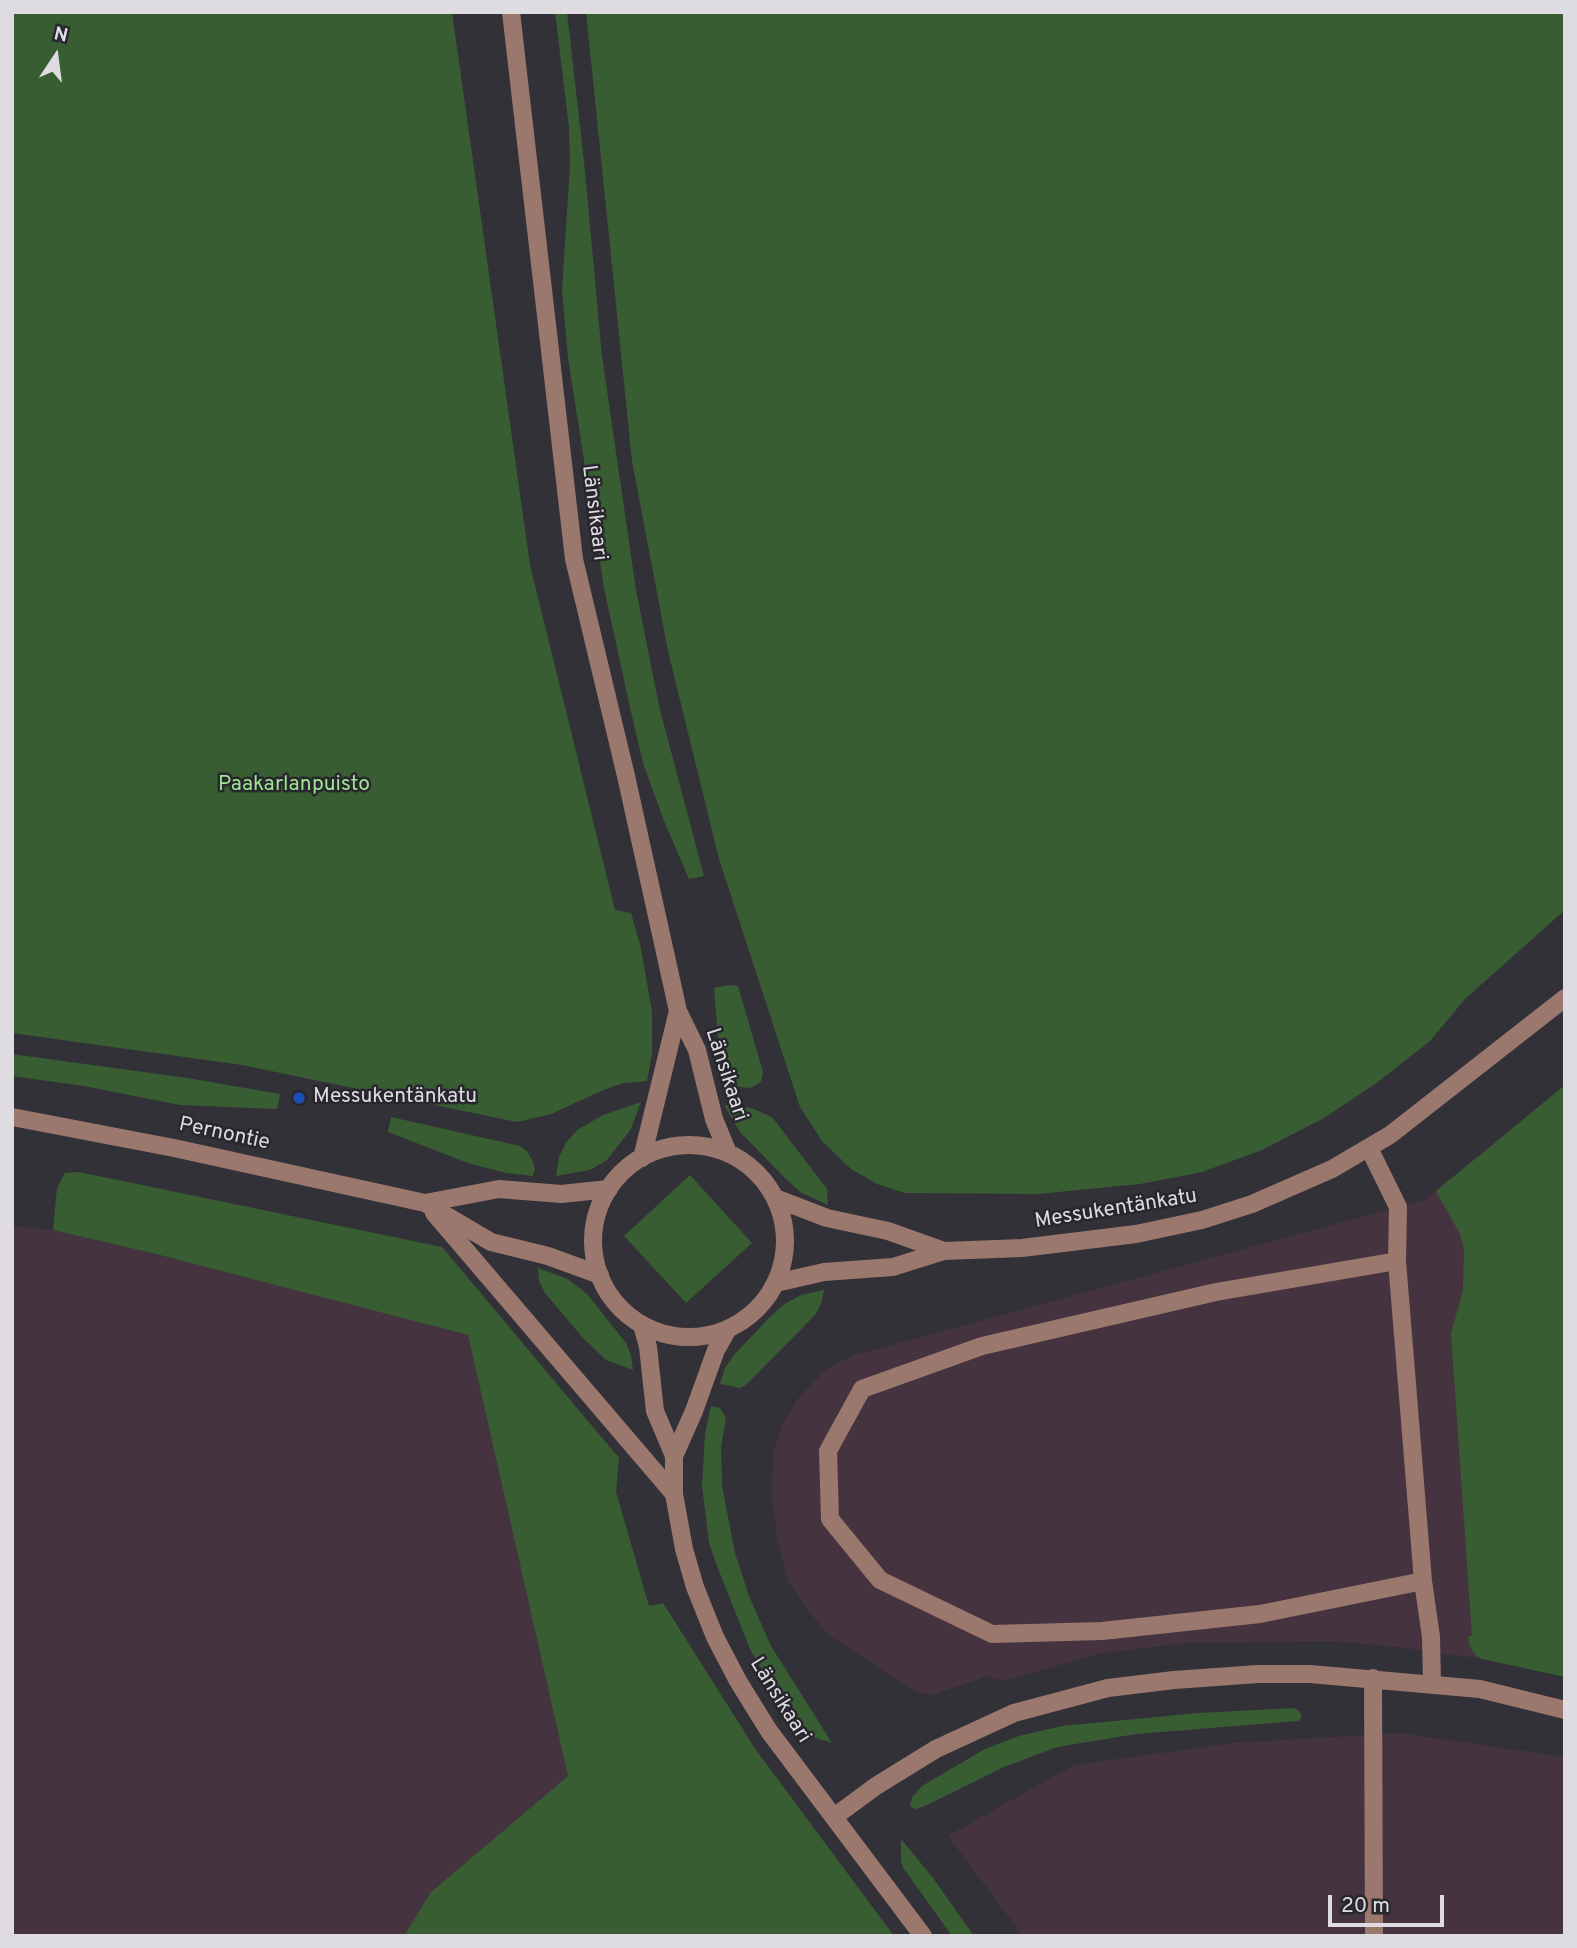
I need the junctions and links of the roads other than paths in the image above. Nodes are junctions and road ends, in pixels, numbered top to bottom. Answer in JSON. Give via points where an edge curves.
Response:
{"nodes":[{"id":1,"x":511,"y":12,"type":"edge"},
{"id":2,"x":1565,"y":998,"type":"edge"},
{"id":3,"x":678,"y":1011,"type":"junction"},
{"id":4,"x":12,"y":1117,"type":"edge"},
{"id":5,"x":1369,"y":1147,"type":"junction"},
{"id":6,"x":729,"y":1153,"type":"junction"},
{"id":7,"x":642,"y":1158,"type":"junction"},
{"id":8,"x":609,"y":1189,"type":"junction"},
{"id":9,"x":775,"y":1198,"type":"junction"},
{"id":10,"x":425,"y":1203,"type":"junction"},
{"id":11,"x":944,"y":1251,"type":"junction"},
{"id":12,"x":1396,"y":1261,"type":"junction"},
{"id":13,"x":600,"y":1275,"type":"junction"},
{"id":14,"x":776,"y":1283,"type":"junction"},
{"id":15,"x":642,"y":1325,"type":"junction"},
{"id":16,"x":728,"y":1329,"type":"junction"},
{"id":17,"x":674,"y":1455,"type":"junction"},
{"id":18,"x":674,"y":1494,"type":"junction"},
{"id":19,"x":1423,"y":1581,"type":"junction"},
{"id":20,"x":1373,"y":1678,"type":"junction"},
{"id":21,"x":1432,"y":1684,"type":"junction"},
{"id":22,"x":1565,"y":1710,"type":"edge"},
{"id":23,"x":834,"y":1817,"type":"junction"},
{"id":24,"x":923,"y":1936,"type":"edge"},
{"id":25,"x":1374,"y":1936,"type":"edge"}],
"edges":[{"from":1,"to":3,"type":"street","name":"Länsikaari","via":[[574,559]]},
{"from":2,"to":5,"type":"street","name":"Messukentänkatu"},
{"from":3,"to":6,"type":"street","name":"Länsikaari","via":[[697,1050],[714,1119]]},
{"from":3,"to":7,"type":"street","name":"Länsikaari"},
{"from":4,"to":10,"type":"street","name":"Pernontie","via":[[174,1147]]},
{"from":5,"to":11,"type":"street","name":"Messukentänkatu","via":[[1295,1186],[1202,1220],[1083,1242]]},
{"from":5,"to":12,"type":"street","via":[[1398,1207]]},
{"from":6,"to":7,"type":"street","via":[[678,1146]]},
{"from":6,"to":9,"type":"street","via":[[758,1174]]},
{"from":7,"to":8,"type":"street","via":[[623,1171]]},
{"from":8,"to":10,"type":"street","name":"Pernontie","via":[[561,1194],[499,1189]]},
{"from":8,"to":13,"type":"street","via":[[598,1209],[594,1232]]},
{"from":9,"to":11,"type":"street","name":"Messukentänkatu","via":[[827,1218],[888,1231]]},
{"from":9,"to":14,"type":"street","via":[[785,1240]]},
{"from":10,"to":13,"type":"street","name":"Pernontie","via":[[491,1242]]},
{"from":10,"to":18,"type":"street"},
{"from":11,"to":14,"type":"street","name":"Messukentänkatu","via":[[892,1267],[824,1272]]},
{"from":12,"to":19,"type":"street"},
{"from":12,"to":19,"type":"street","via":[[1216,1292],[982,1346],[862,1389],[828,1451],[830,1519],[880,1580],[992,1634],[1102,1631],[1260,1614]]},
{"from":13,"to":15,"type":"street","via":[[619,1307]]},
{"from":14,"to":16,"type":"street","via":[[759,1308]]},
{"from":15,"to":16,"type":"street","via":[[677,1337],[706,1336]]},
{"from":15,"to":17,"type":"street","name":"Länsikaari","via":[[655,1411]]},
{"from":16,"to":17,"type":"street","name":"Länsikaari"},
{"from":17,"to":18,"type":"street","name":"Länsikaari"},
{"from":18,"to":23,"type":"street","name":"Länsikaari","via":[[686,1557],[715,1637],[769,1731]]},
{"from":19,"to":21,"type":"street"},
{"from":20,"to":21,"type":"street"},
{"from":20,"to":23,"type":"street","via":[[1258,1674],[1108,1688],[1014,1713],[936,1749]]},
{"from":20,"to":25,"type":"street"},
{"from":21,"to":22,"type":"street","via":[[1480,1689]]},
{"from":23,"to":24,"type":"street","name":"Länsikaari"}]}
